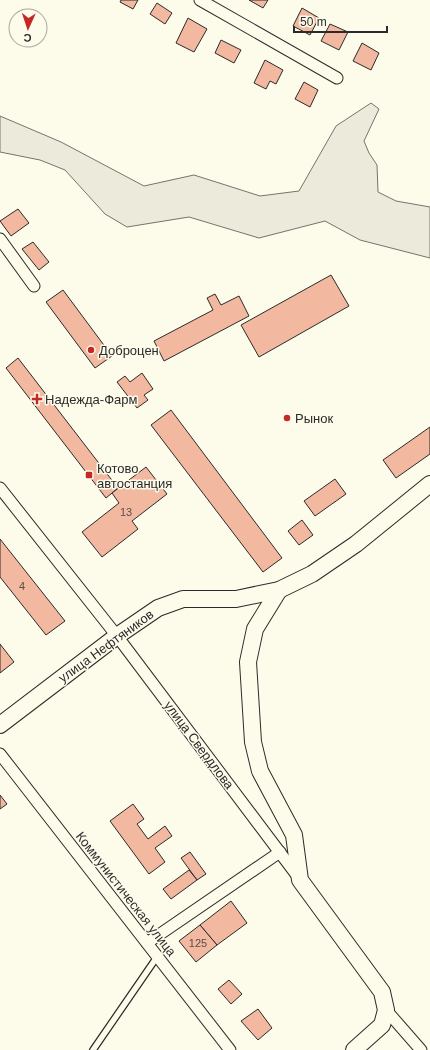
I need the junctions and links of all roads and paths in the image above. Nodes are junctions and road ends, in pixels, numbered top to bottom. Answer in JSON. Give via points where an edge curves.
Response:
{"nodes":[{"id":1,"x":200,"y":0,"type":"edge"},
{"id":2,"x":338,"y":78,"type":"dead end"},
{"id":3,"x":0,"y":239,"type":"edge"},
{"id":4,"x":34,"y":286,"type":"dead end"},
{"id":5,"x":430,"y":484,"type":"edge"},
{"id":6,"x":0,"y":488,"type":"edge"},
{"id":7,"x":279,"y":590,"type":"junction"},
{"id":8,"x":118,"y":636,"type":"junction"},
{"id":9,"x":0,"y":725,"type":"edge"},
{"id":10,"x":0,"y":754,"type":"edge"},
{"id":11,"x":280,"y":852,"type":"junction"},
{"id":12,"x":300,"y":880,"type":"junction"},
{"id":13,"x":147,"y":943,"type":"junction"},
{"id":14,"x":157,"y":957,"type":"junction"},
{"id":15,"x":386,"y":1010,"type":"junction"},
{"id":16,"x":93,"y":1050,"type":"edge"},
{"id":17,"x":230,"y":1050,"type":"edge"},
{"id":18,"x":354,"y":1050,"type":"edge"},
{"id":19,"x":420,"y":1050,"type":"edge"}],
"edges":[{"from":1,"to":2,"type":"street"},
{"from":3,"to":4,"type":"street"},
{"from":5,"to":7,"type":"street","name":"улица Нефтяников","via":[[356,544],[312,574]]},
{"from":6,"to":8,"type":"street","name":"улица Свердлова"},
{"from":7,"to":8,"type":"street","name":"улица Нефтяников","via":[[236,599],[183,599],[158,608]]},
{"from":7,"to":12,"type":"street","via":[[255,628],[248,662],[252,742],[260,771],[294,835]]},
{"from":8,"to":9,"type":"street","name":"улица Нефтяников"},
{"from":8,"to":11,"type":"street","name":"улица Свердлова"},
{"from":10,"to":13,"type":"street","name":"Коммунистическая улица"},
{"from":11,"to":12,"type":"street","name":"улица Свердлова"},
{"from":11,"to":13,"type":"street"},
{"from":12,"to":15,"type":"street","name":"улица Свердлова","via":[[382,992]]},
{"from":13,"to":14,"type":"street","name":"Коммунистическая улица"},
{"from":14,"to":16,"type":"lane"},
{"from":14,"to":17,"type":"street","name":"Коммунистическая улица"},
{"from":15,"to":18,"type":"street","name":"улица Свердлова","via":[[382,1026]]},
{"from":15,"to":19,"type":"street","name":"улица Свердлова"}]}
